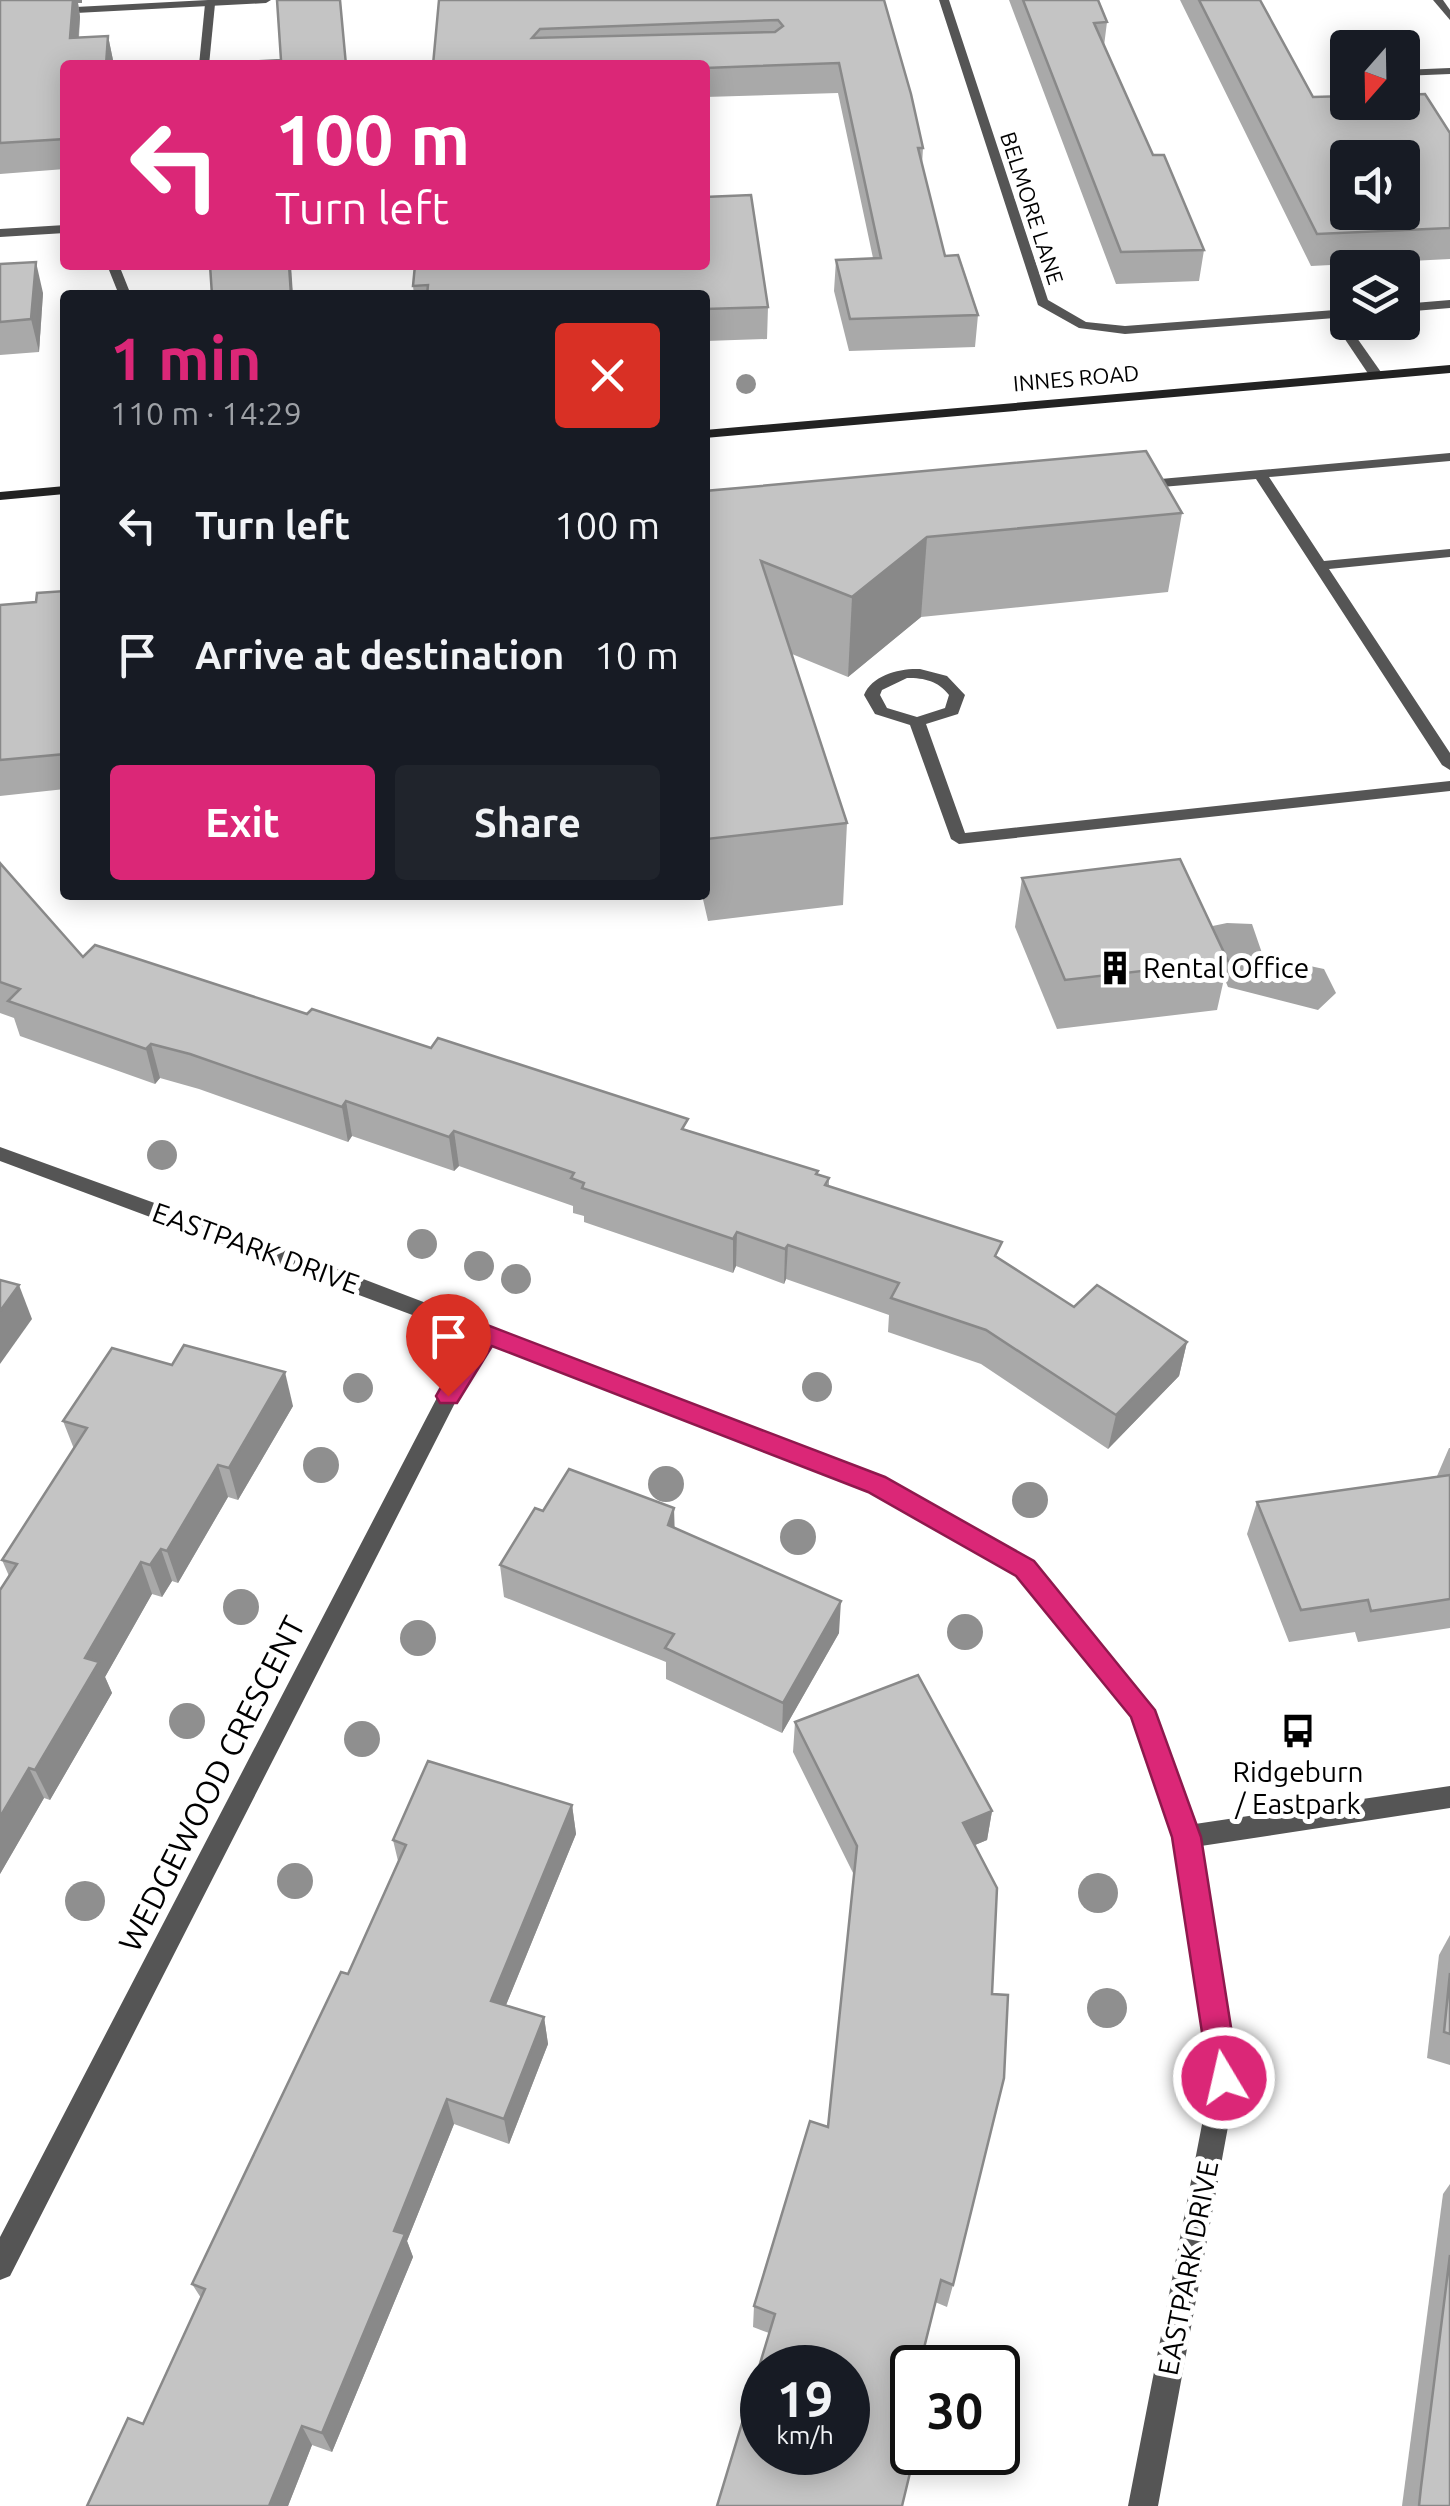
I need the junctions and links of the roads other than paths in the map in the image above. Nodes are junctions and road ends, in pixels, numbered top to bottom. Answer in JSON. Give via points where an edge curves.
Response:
{"nodes":[{"id":1,"x":266,"y":0,"type":"edge"},
{"id":2,"x":944,"y":0,"type":"edge"},
{"id":3,"x":1438,"y":0,"type":"edge"},
{"id":4,"x":210,"y":4,"type":"junction"},
{"id":5,"x":0,"y":14,"type":"edge"},
{"id":6,"x":1450,"y":17,"type":"edge"},
{"id":7,"x":204,"y":60,"type":"edge"},
{"id":8,"x":1450,"y":72,"type":"edge"},
{"id":9,"x":1420,"y":73,"type":"edge"},
{"id":10,"x":60,"y":230,"type":"edge"},
{"id":11,"x":0,"y":232,"type":"edge"},
{"id":12,"x":1450,"y":304,"type":"edge"},
{"id":13,"x":1420,"y":306,"type":"edge"},
{"id":14,"x":1330,"y":314,"type":"edge"},
{"id":15,"x":1356,"y":340,"type":"edge"},
{"id":16,"x":1450,"y":369,"type":"edge"},
{"id":17,"x":1376,"y":375,"type":"junction"},
{"id":18,"x":710,"y":434,"type":"edge"},
{"id":19,"x":1450,"y":456,"type":"edge"},
{"id":20,"x":1260,"y":474,"type":"junction"},
{"id":21,"x":1121,"y":486,"type":"edge"},
{"id":22,"x":60,"y":490,"type":"edge"},
{"id":23,"x":0,"y":496,"type":"edge"},
{"id":24,"x":1450,"y":553,"type":"edge"},
{"id":25,"x":1318,"y":566,"type":"junction"},
{"id":26,"x":917,"y":722,"type":"junction"},
{"id":27,"x":1450,"y":765,"type":"edge"},
{"id":28,"x":1450,"y":786,"type":"edge"},
{"id":29,"x":0,"y":1154,"type":"edge"},
{"id":30,"x":487,"y":1334,"type":"junction"},
{"id":31,"x":1450,"y":1797,"type":"edge"},
{"id":32,"x":1186,"y":1837,"type":"junction"},
{"id":33,"x":0,"y":2266,"type":"edge"},
{"id":34,"x":1143,"y":2506,"type":"edge"}],
"edges":[{"from":1,"to":4,"type":"street"},
{"from":2,"to":14,"type":"street","name":"BELMORE LANE","via":[[1042,302],[1083,325],[1125,330]]},
{"from":3,"to":6,"type":"street"},
{"from":4,"to":5,"type":"street"},
{"from":4,"to":7,"type":"street"},
{"from":8,"to":9,"type":"street"},
{"from":10,"to":11,"type":"street"},
{"from":12,"to":13,"type":"street"},
{"from":15,"to":17,"type":"street"},
{"from":16,"to":17,"type":"street","name":"INNES ROAD"},
{"from":17,"to":18,"type":"street","name":"INNES ROAD"},
{"from":19,"to":20,"type":"street"},
{"from":20,"to":21,"type":"street"},
{"from":20,"to":25,"type":"street"},
{"from":22,"to":23,"type":"street"},
{"from":24,"to":25,"type":"street"},
{"from":25,"to":27,"type":"street"},
{"from":26,"to":26,"type":"street","via":[[880,710],[875,687],[905,673],[932,675],[952,687],[952,711]]},
{"from":26,"to":28,"type":"street","via":[[959,839]]},
{"from":29,"to":30,"type":"street","name":"EASTPARK DRIVE"},
{"from":30,"to":32,"type":"street","name":"EASTPARK DRIVE","via":[[876,1484],[1025,1568],[1142,1710]]},
{"from":30,"to":33,"type":"street","name":"WEDGEWOOD CRESCENT","via":[[448,1396]]},
{"from":31,"to":32,"type":"street"},
{"from":32,"to":34,"type":"street","name":"EASTPARK DRIVE","via":[[1224,2078]]}]}
